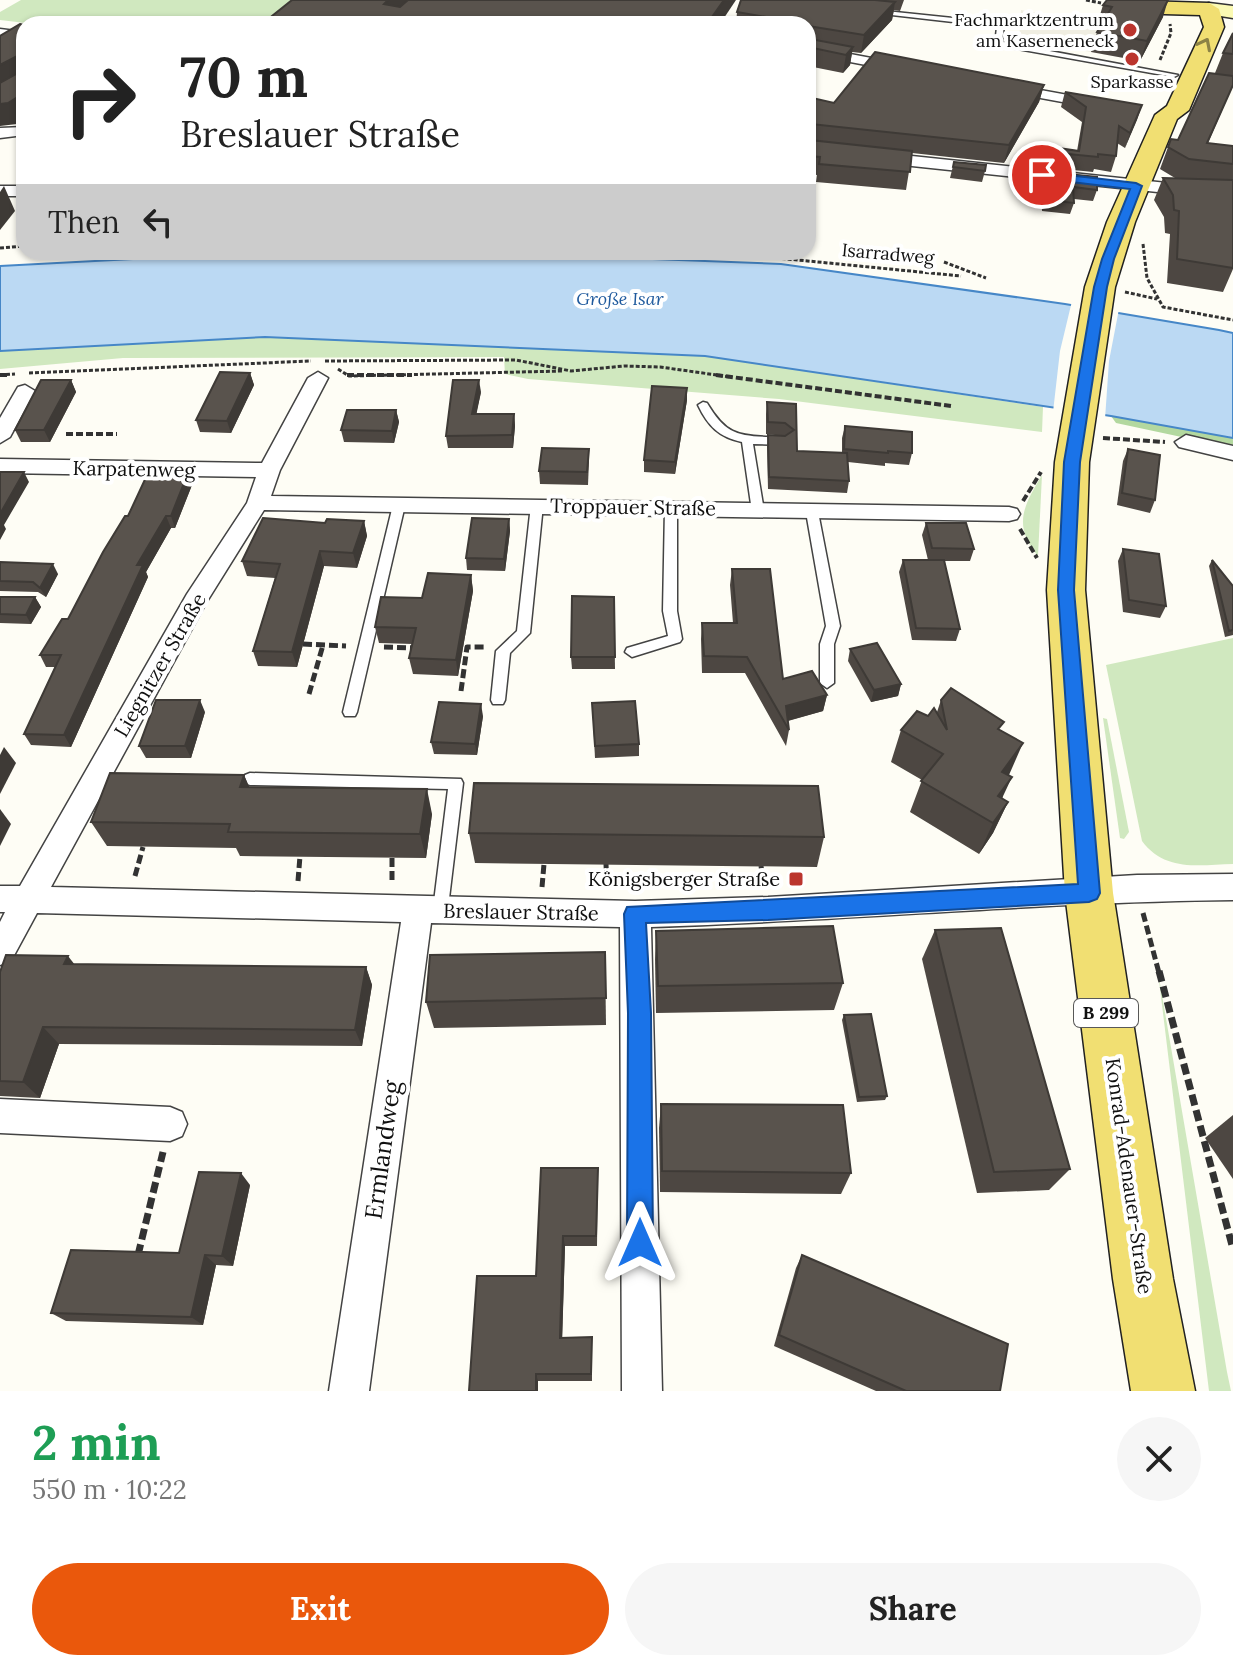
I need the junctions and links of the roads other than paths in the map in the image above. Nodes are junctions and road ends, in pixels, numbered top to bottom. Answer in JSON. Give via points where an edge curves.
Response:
{"nodes":[{"id":1,"x":1117,"y":2,"type":"edge"},
{"id":2,"x":1169,"y":9,"type":"edge"},
{"id":3,"x":1209,"y":9,"type":"junction"},
{"id":4,"x":866,"y":11,"type":"edge"},
{"id":5,"x":1233,"y":12,"type":"edge"},
{"id":6,"x":816,"y":52,"type":"edge"},
{"id":7,"x":914,"y":70,"type":"edge"},
{"id":8,"x":1180,"y":80,"type":"junction"},
{"id":9,"x":991,"y":85,"type":"edge"},
{"id":10,"x":1112,"y":108,"type":"edge"},
{"id":11,"x":816,"y":151,"type":"edge"},
{"id":12,"x":1136,"y":186,"type":"junction"},
{"id":13,"x":1233,"y":195,"type":"edge"},
{"id":14,"x":322,"y":369,"type":"road end"},
{"id":15,"x":25,"y":391,"type":"dead end"},
{"id":16,"x":703,"y":405,"type":"dead end"},
{"id":17,"x":0,"y":437,"type":"edge"},
{"id":18,"x":747,"y":440,"type":"junction"},
{"id":19,"x":783,"y":441,"type":"edge"},
{"id":20,"x":1186,"y":442,"type":"road end"},
{"id":21,"x":1233,"y":453,"type":"edge"},
{"id":22,"x":0,"y":466,"type":"edge"},
{"id":23,"x":269,"y":470,"type":"junction"},
{"id":24,"x":258,"y":503,"type":"junction"},
{"id":25,"x":399,"y":505,"type":"junction"},
{"id":26,"x":537,"y":505,"type":"junction"},
{"id":27,"x":671,"y":508,"type":"junction"},
{"id":28,"x":758,"y":511,"type":"junction"},
{"id":29,"x":812,"y":512,"type":"junction"},
{"id":30,"x":1009,"y":514,"type":"dead end"},
{"id":31,"x":632,"y":652,"type":"dead end"},
{"id":32,"x":827,"y":683,"type":"dead end"},
{"id":33,"x":498,"y":700,"type":"dead end"},
{"id":34,"x":350,"y":712,"type":"dead end"},
{"id":35,"x":250,"y":779,"type":"dead end"},
{"id":36,"x":1233,"y":887,"type":"edge"},
{"id":37,"x":1113,"y":890,"type":"junction"},
{"id":38,"x":15,"y":900,"type":"edge"},
{"id":39,"x":430,"y":910,"type":"junction"},
{"id":40,"x":635,"y":914,"type":"junction"},
{"id":41,"x":0,"y":951,"type":"edge"},
{"id":42,"x":0,"y":1116,"type":"edge"},
{"id":43,"x":170,"y":1124,"type":"road end"},
{"id":44,"x":349,"y":1391,"type":"edge"},
{"id":45,"x":642,"y":1391,"type":"edge"},
{"id":46,"x":1163,"y":1391,"type":"edge"}],
"edges":[{"from":1,"to":3,"type":"main road"},
{"from":2,"to":3,"type":"main road"},
{"from":3,"to":5,"type":"main road"},
{"from":3,"to":8,"type":"main road","name":"Konrad-Adenauer-Straße","number":"B 299","via":[[1190,23]]},
{"from":8,"to":3,"type":"main road","name":"Konrad-Adenauer-Straße","number":"B 299","one_way":true,"via":[[1214,27]]},
{"from":4,"to":8,"type":"lane","via":[[1001,25],[998,43]]},
{"from":6,"to":7,"type":"street"},
{"from":8,"to":12,"type":"main road","name":"Konrad-Adenauer-Straße","number":"B 299","via":[[1177,110],[1167,115]]},
{"from":9,"to":10,"type":"street"},
{"from":11,"to":12,"type":"street"},
{"from":12,"to":13,"type":"street"},
{"from":12,"to":37,"type":"main road","name":"Konrad-Adenauer-Straße","number":"B 299","via":[[1100,290],[1072,462],[1066,590]]},
{"from":14,"to":23,"type":"street","name":"Liegnitzer Straße"},
{"from":15,"to":17,"type":"street"},
{"from":16,"to":18,"type":"lane","via":[[724,435]]},
{"from":18,"to":19,"type":"lane"},
{"from":18,"to":28,"type":"lane"},
{"from":20,"to":21,"type":"street"},
{"from":22,"to":23,"type":"street","name":"Karpatenweg"},
{"from":23,"to":24,"type":"street","name":"Liegnitzer Straße"},
{"from":24,"to":25,"type":"street","name":"Troppauer Straße"},
{"from":24,"to":38,"type":"street","name":"Liegnitzer Straße"},
{"from":25,"to":26,"type":"street","name":"Troppauer Straße"},
{"from":25,"to":34,"type":"lane"},
{"from":26,"to":27,"type":"street","name":"Troppauer Straße"},
{"from":26,"to":33,"type":"lane","via":[[523,633],[503,651]]},
{"from":27,"to":28,"type":"street","name":"Troppauer Straße"},
{"from":27,"to":31,"type":"lane","via":[[670,611],[675,639]]},
{"from":28,"to":29,"type":"street","name":"Troppauer Straße"},
{"from":29,"to":30,"type":"street","name":"Troppauer Straße"},
{"from":29,"to":32,"type":"lane","via":[[833,626],[827,644]]},
{"from":35,"to":39,"type":"lane","via":[[456,783]]},
{"from":36,"to":37,"type":"street","name":"Breslauer Straße"},
{"from":37,"to":40,"type":"street","name":"Breslauer Straße"},
{"from":37,"to":46,"type":"main road","name":"Konrad-Adenauer-Straße","number":"B 299","via":[[1143,1279]]},
{"from":38,"to":39,"type":"street","name":"Breslauer Straße"},
{"from":38,"to":41,"type":"street","name":"Liegnitzer Straße"},
{"from":39,"to":40,"type":"street","name":"Breslauer Straße"},
{"from":39,"to":44,"type":"street","name":"Ermlandweg"},
{"from":40,"to":45,"type":"street"},
{"from":42,"to":43,"type":"street"}]}
